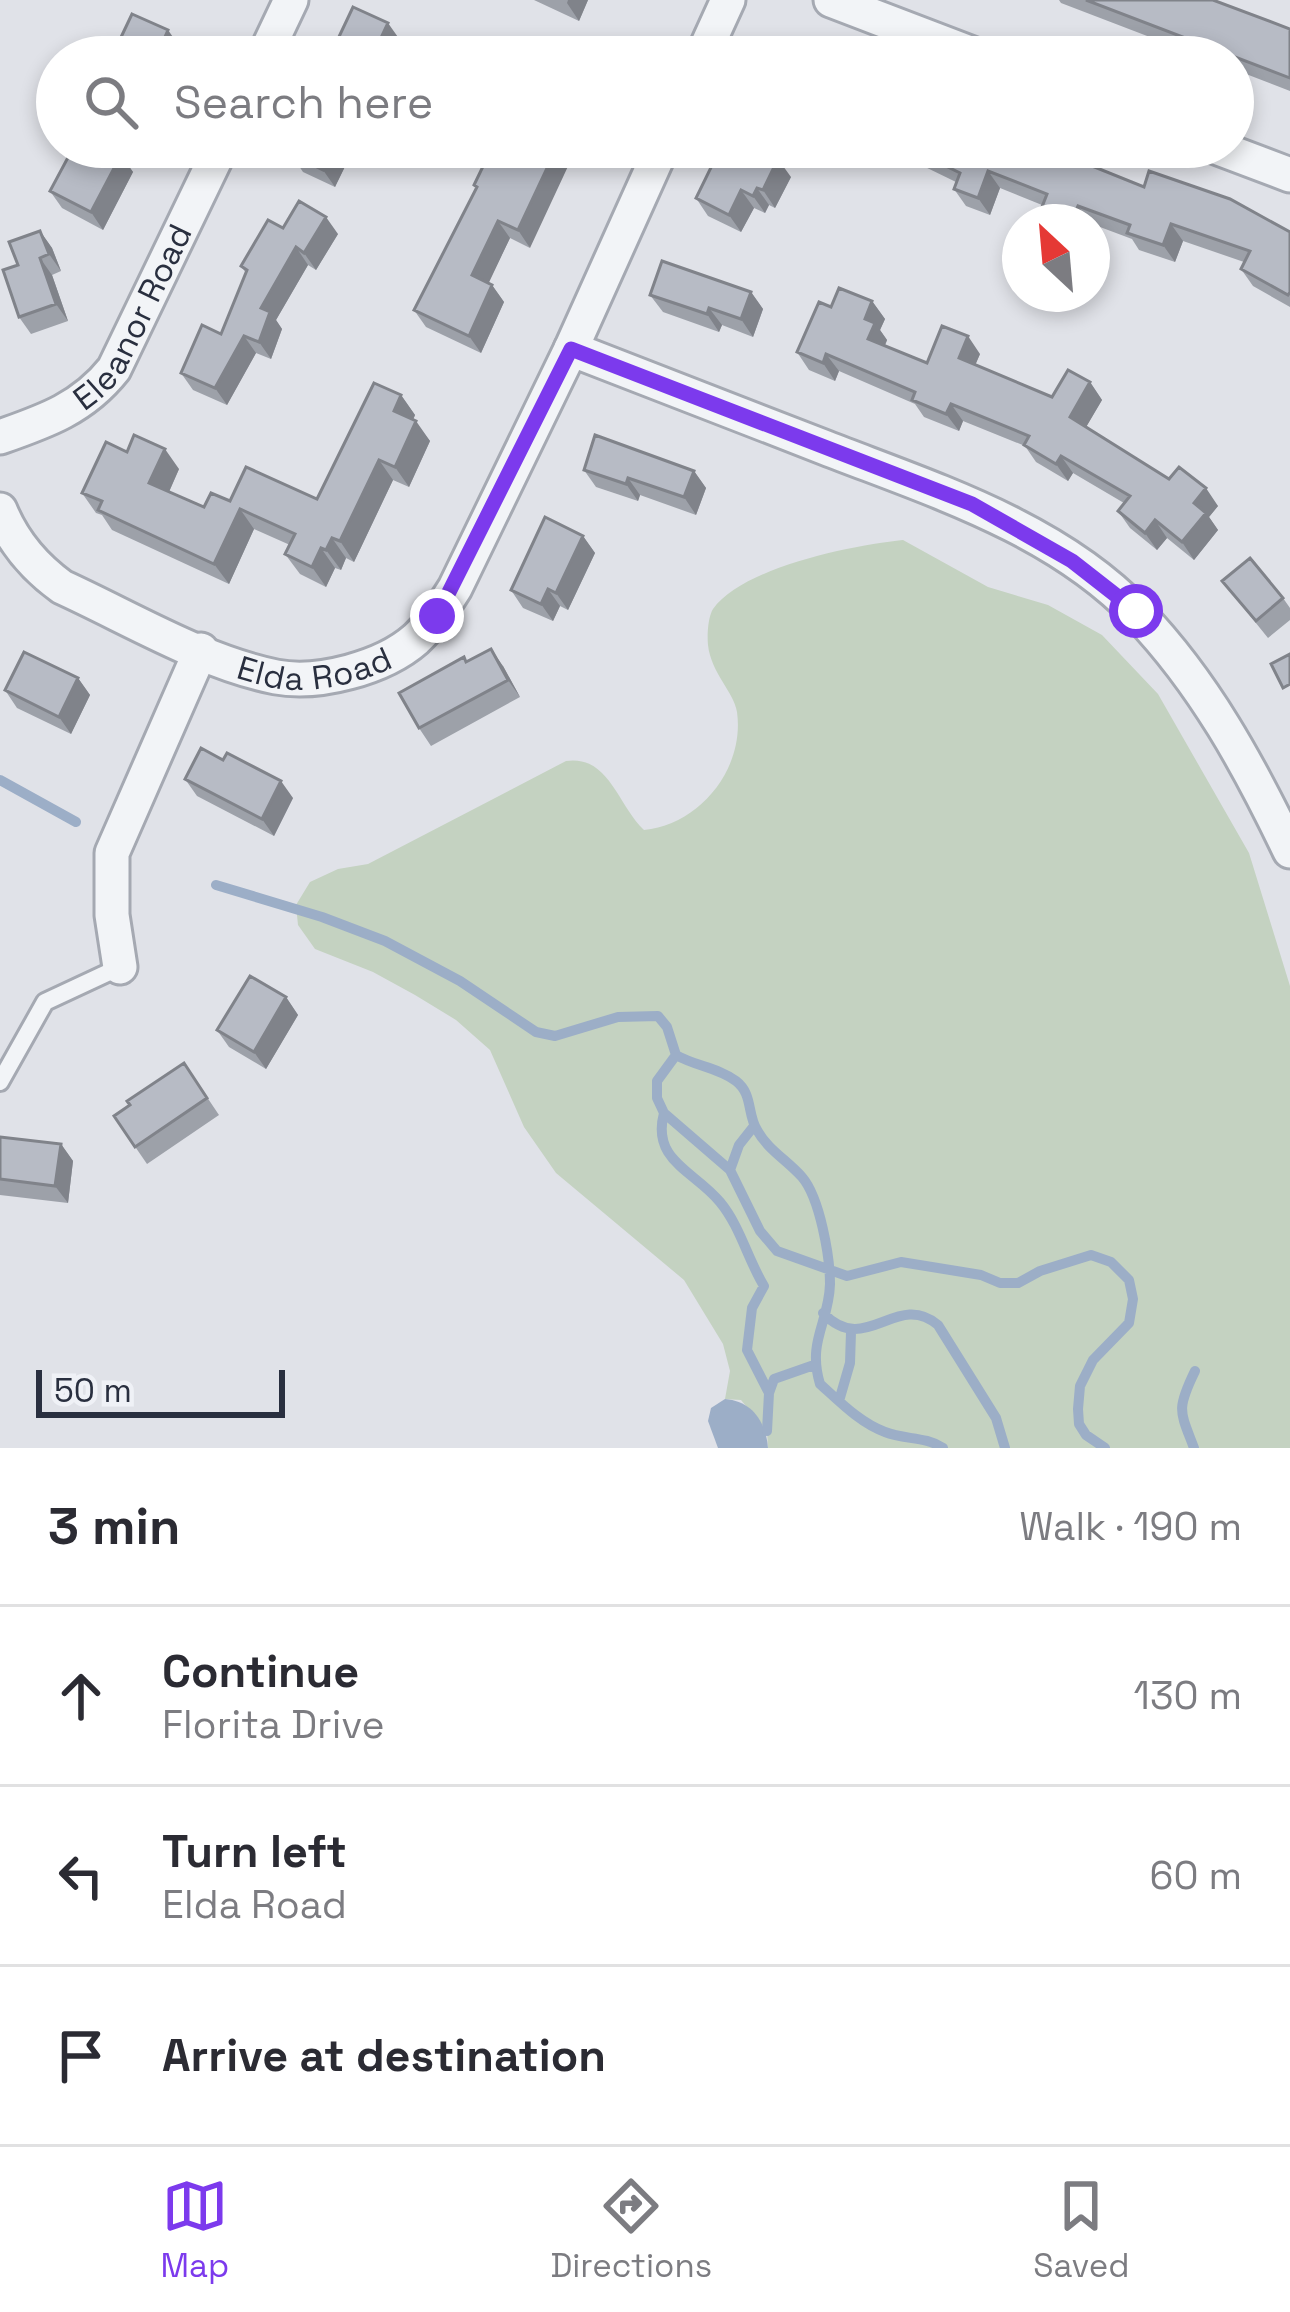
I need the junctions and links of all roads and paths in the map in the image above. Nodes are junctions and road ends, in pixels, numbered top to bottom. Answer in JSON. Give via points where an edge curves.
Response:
{"nodes":[{"id":1,"x":291,"y":0,"type":"edge"},
{"id":2,"x":728,"y":0,"type":"edge"},
{"id":3,"x":831,"y":0,"type":"edge"},
{"id":4,"x":274,"y":36,"type":"edge"},
{"id":5,"x":712,"y":36,"type":"edge"},
{"id":6,"x":925,"y":36,"type":"edge"},
{"id":7,"x":1254,"y":161,"type":"edge"},
{"id":8,"x":211,"y":168,"type":"edge"},
{"id":9,"x":653,"y":168,"type":"edge"},
{"id":10,"x":1290,"y":175,"type":"edge"},
{"id":11,"x":571,"y":349,"type":"junction"},
{"id":12,"x":0,"y":436,"type":"edge"},
{"id":13,"x":0,"y":510,"type":"edge"},
{"id":14,"x":201,"y":650,"type":"junction"},
{"id":15,"x":1290,"y":850,"type":"edge"},
{"id":16,"x":120,"y":967,"type":"joint"},
{"id":17,"x":0,"y":1082,"type":"edge"}],
"edges":[{"from":1,"to":4,"type":"street"},
{"from":2,"to":5,"type":"street"},
{"from":3,"to":6,"type":"street"},
{"from":7,"to":10,"type":"street"},
{"from":8,"to":12,"type":"street","name":"Eleanor Road","via":[[114,369],[72,409]]},
{"from":9,"to":11,"type":"street","name":"Elda Road"},
{"from":11,"to":14,"type":"street","name":"Elda Road","via":[[454,588],[412,643],[307,680]]},
{"from":11,"to":15,"type":"street","via":[[972,504],[1072,561],[1136,611],[1192,678]]},
{"from":13,"to":14,"type":"street","name":"Elda Road","via":[[22,550],[62,587]]},
{"from":14,"to":16,"type":"street","via":[[112,853]]},
{"from":16,"to":17,"type":"lane","via":[[45,1002]]}]}
